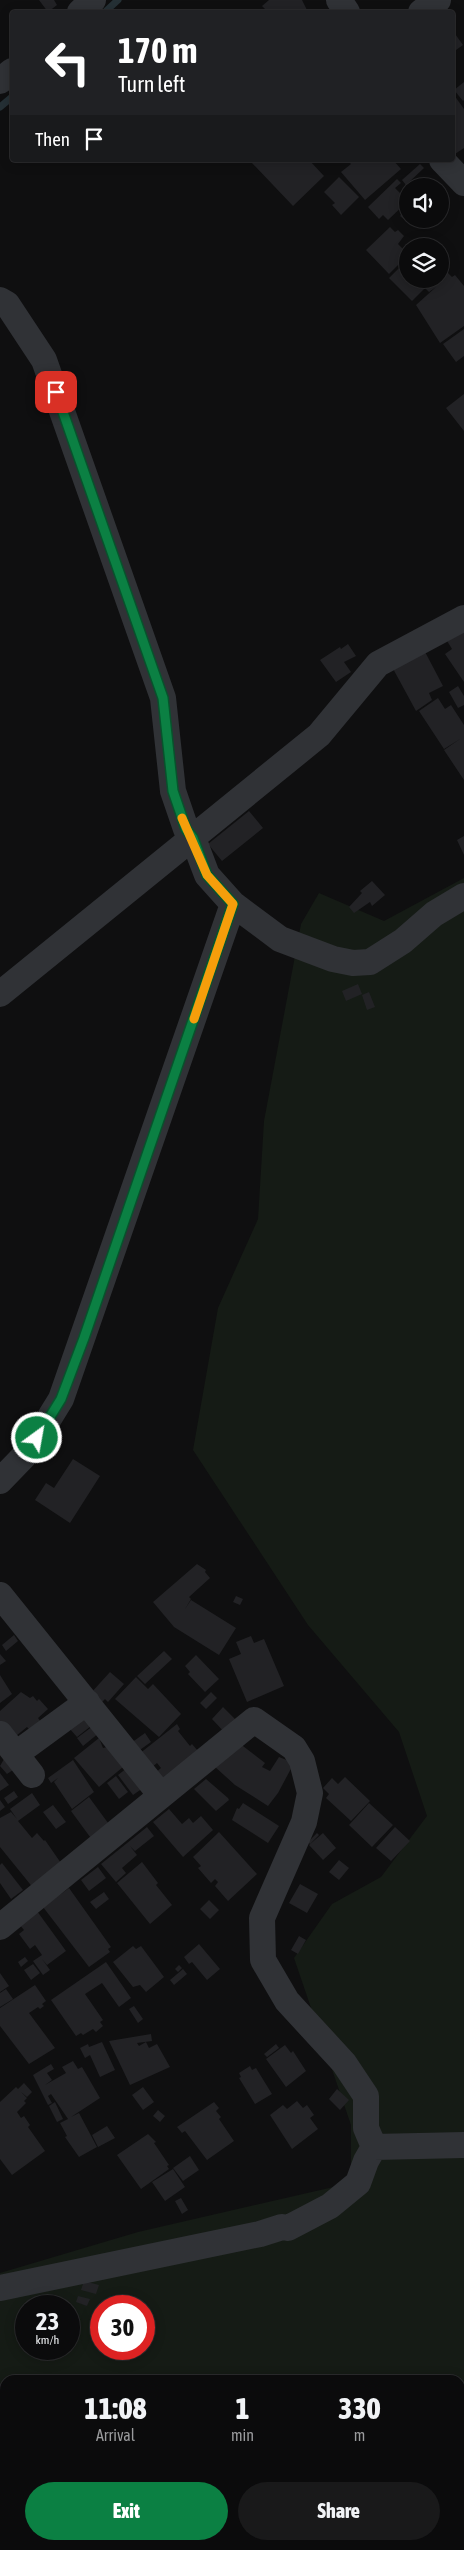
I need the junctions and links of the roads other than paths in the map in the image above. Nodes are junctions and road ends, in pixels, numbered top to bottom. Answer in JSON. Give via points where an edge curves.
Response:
{"nodes":[{"id":1,"x":93,"y":0,"type":"edge"},
{"id":2,"x":438,"y":0,"type":"edge"},
{"id":3,"x":82,"y":10,"type":"edge"},
{"id":4,"x":424,"y":10,"type":"edge"},
{"id":5,"x":444,"y":162,"type":"edge"},
{"id":6,"x":464,"y":183,"type":"edge"},
{"id":7,"x":0,"y":300,"type":"edge"},
{"id":8,"x":464,"y":618,"type":"edge"},
{"id":9,"x":193,"y":838,"type":"junction"},
{"id":10,"x":464,"y":896,"type":"edge"},
{"id":11,"x":233,"y":904,"type":"junction"},
{"id":12,"x":0,"y":994,"type":"edge"},
{"id":13,"x":0,"y":1481,"type":"edge"},
{"id":14,"x":0,"y":1595,"type":"edge"},
{"id":15,"x":86,"y":1702,"type":"junction"},
{"id":16,"x":8,"y":1744,"type":"edge"},
{"id":17,"x":32,"y":1775,"type":"dead end"},
{"id":18,"x":160,"y":1794,"type":"junction"},
{"id":19,"x":0,"y":1927,"type":"edge"},
{"id":20,"x":464,"y":2145,"type":"edge"},
{"id":21,"x":374,"y":2147,"type":"junction"},
{"id":22,"x":0,"y":2288,"type":"edge"}],
"edges":[{"from":1,"to":3,"type":"street"},
{"from":2,"to":4,"type":"street"},
{"from":5,"to":6,"type":"street"},
{"from":7,"to":9,"type":"street","via":[[44,360],[163,698],[173,791],[186,829]]},
{"from":8,"to":9,"type":"street","via":[[378,664],[319,735]]},
{"from":9,"to":11,"type":"street","via":[[207,875]]},
{"from":9,"to":12,"type":"street"},
{"from":10,"to":11,"type":"street","via":[[434,914],[403,941],[370,962],[353,963],[332,959],[280,939]]},
{"from":11,"to":13,"type":"street","via":[[61,1399],[29,1451]]},
{"from":14,"to":15,"type":"street"},
{"from":15,"to":16,"type":"street"},
{"from":15,"to":18,"type":"street"},
{"from":16,"to":17,"type":"street"},
{"from":18,"to":19,"type":"street"},
{"from":18,"to":21,"type":"street","via":[[254,1720],[294,1748],[302,1761],[310,1793],[304,1822],[262,1918],[263,1960],[287,2001],[344,2063],[366,2096],[366,2128]]},
{"from":20,"to":21,"type":"street"},
{"from":21,"to":22,"type":"street","via":[[358,2183],[330,2206],[288,2228]]}]}
